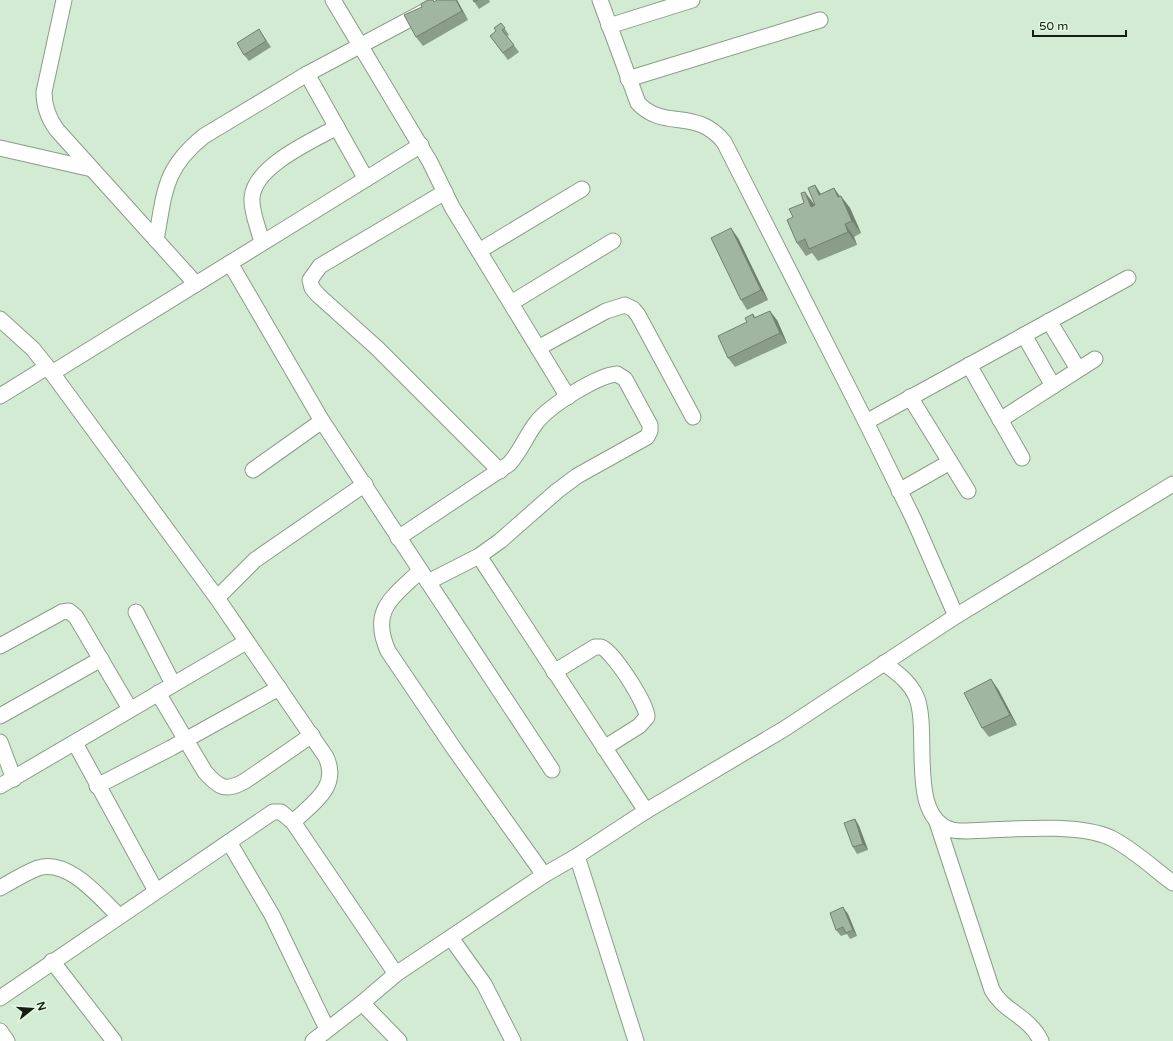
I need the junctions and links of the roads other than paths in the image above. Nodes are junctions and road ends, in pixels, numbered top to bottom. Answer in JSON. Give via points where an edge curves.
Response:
{"nodes":[{"id":1,"x":64,"y":0,"type":"edge"},
{"id":2,"x":333,"y":0,"type":"edge"},
{"id":3,"x":446,"y":0,"type":"edge"},
{"id":4,"x":600,"y":0,"type":"edge"},
{"id":5,"x":692,"y":0,"type":"edge"},
{"id":6,"x":820,"y":20,"type":"dead end"},
{"id":7,"x":609,"y":26,"type":"junction"},
{"id":8,"x":359,"y":46,"type":"junction"},
{"id":9,"x":307,"y":74,"type":"junction"},
{"id":10,"x":628,"y":79,"type":"junction"},
{"id":11,"x":337,"y":127,"type":"junction"},
{"id":12,"x":421,"y":145,"type":"junction"},
{"id":13,"x":0,"y":148,"type":"edge"},
{"id":14,"x":92,"y":169,"type":"junction"},
{"id":15,"x":366,"y":179,"type":"junction"},
{"id":16,"x":582,"y":189,"type":"dead end"},
{"id":17,"x":445,"y":192,"type":"junction"},
{"id":18,"x":156,"y":240,"type":"junction"},
{"id":19,"x":613,"y":241,"type":"dead end"},
{"id":20,"x":262,"y":243,"type":"junction"},
{"id":21,"x":479,"y":251,"type":"junction"},
{"id":22,"x":230,"y":263,"type":"junction"},
{"id":23,"x":1128,"y":278,"type":"dead end"},
{"id":24,"x":196,"y":284,"type":"junction"},
{"id":25,"x":511,"y":303,"type":"junction"},
{"id":26,"x":0,"y":319,"type":"edge"},
{"id":27,"x":1049,"y":321,"type":"junction"},
{"id":28,"x":1024,"y":335,"type":"junction"},
{"id":29,"x":538,"y":348,"type":"junction"},
{"id":30,"x":1095,"y":359,"type":"dead end"},
{"id":31,"x":969,"y":365,"type":"junction"},
{"id":32,"x":1078,"y":369,"type":"junction"},
{"id":33,"x":49,"y":370,"type":"junction"},
{"id":34,"x":1053,"y":386,"type":"junction"},
{"id":35,"x":0,"y":396,"type":"edge"},
{"id":36,"x":568,"y":397,"type":"junction"},
{"id":37,"x":910,"y":397,"type":"junction"},
{"id":38,"x":693,"y":417,"type":"dead end"},
{"id":39,"x":1000,"y":420,"type":"junction"},
{"id":40,"x":322,"y":421,"type":"junction"},
{"id":41,"x":866,"y":422,"type":"junction"},
{"id":42,"x":1022,"y":458,"type":"dead end"},
{"id":43,"x":950,"y":462,"type":"junction"},
{"id":44,"x":253,"y":470,"type":"dead end"},
{"id":45,"x":500,"y":471,"type":"junction"},
{"id":46,"x":365,"y":484,"type":"junction"},
{"id":47,"x":1173,"y":484,"type":"edge"},
{"id":48,"x":899,"y":491,"type":"junction"},
{"id":49,"x":968,"y":491,"type":"dead end"},
{"id":50,"x":398,"y":538,"type":"junction"},
{"id":51,"x":479,"y":556,"type":"junction"},
{"id":52,"x":424,"y":576,"type":"junction"},
{"id":53,"x":217,"y":598,"type":"junction"},
{"id":54,"x":136,"y":612,"type":"dead end"},
{"id":55,"x":956,"y":616,"type":"junction"},
{"id":56,"x":246,"y":642,"type":"junction"},
{"id":57,"x":0,"y":646,"type":"edge"},
{"id":58,"x":101,"y":659,"type":"junction"},
{"id":59,"x":884,"y":663,"type":"junction"},
{"id":60,"x":554,"y":672,"type":"junction"},
{"id":61,"x":173,"y":684,"type":"junction"},
{"id":62,"x":279,"y":688,"type":"junction"},
{"id":63,"x":158,"y":693,"type":"junction"},
{"id":64,"x":130,"y":709,"type":"junction"},
{"id":65,"x":0,"y":716,"type":"edge"},
{"id":66,"x":312,"y":735,"type":"junction"},
{"id":67,"x":186,"y":740,"type":"junction"},
{"id":68,"x":0,"y":742,"type":"edge"},
{"id":69,"x":75,"y":743,"type":"junction"},
{"id":70,"x":604,"y":748,"type":"junction"},
{"id":71,"x":552,"y":770,"type":"dead end"},
{"id":72,"x":14,"y":778,"type":"junction"},
{"id":73,"x":0,"y":786,"type":"edge"},
{"id":74,"x":97,"y":786,"type":"junction"},
{"id":75,"x":646,"y":811,"type":"junction"},
{"id":76,"x":292,"y":822,"type":"junction"},
{"id":77,"x":937,"y":822,"type":"junction"},
{"id":78,"x":229,"y":842,"type":"junction"},
{"id":79,"x":577,"y":856,"type":"junction"},
{"id":80,"x":544,"y":875,"type":"junction"},
{"id":81,"x":1173,"y":883,"type":"edge"},
{"id":82,"x":0,"y":888,"type":"edge"},
{"id":83,"x":156,"y":891,"type":"junction"},
{"id":84,"x":119,"y":916,"type":"junction"},
{"id":85,"x":451,"y":938,"type":"junction"},
{"id":86,"x":52,"y":961,"type":"junction"},
{"id":87,"x":396,"y":974,"type":"junction"},
{"id":88,"x":0,"y":998,"type":"edge"},
{"id":89,"x":362,"y":1003,"type":"junction"},
{"id":90,"x":327,"y":1029,"type":"junction"},
{"id":91,"x":0,"y":1031,"type":"edge"},
{"id":92,"x":6,"y":1041,"type":"edge"},
{"id":93,"x":114,"y":1041,"type":"edge"},
{"id":94,"x":313,"y":1041,"type":"edge"},
{"id":95,"x":399,"y":1041,"type":"edge"},
{"id":96,"x":512,"y":1041,"type":"edge"},
{"id":97,"x":636,"y":1041,"type":"edge"},
{"id":98,"x":1041,"y":1041,"type":"edge"}],
"edges":[{"from":1,"to":14,"type":"street","via":[[46,76],[44,105],[49,119],[57,130]]},
{"from":2,"to":8,"type":"street"},
{"from":3,"to":8,"type":"street"},
{"from":4,"to":7,"type":"street"},
{"from":5,"to":7,"type":"street"},
{"from":6,"to":10,"type":"street"},
{"from":7,"to":10,"type":"street"},
{"from":8,"to":9,"type":"street"},
{"from":8,"to":12,"type":"street"},
{"from":9,"to":11,"type":"street"},
{"from":9,"to":18,"type":"street","via":[[204,136],[180,158],[167,184]]},
{"from":10,"to":41,"type":"street","via":[[638,103],[645,110],[655,116],[706,125],[717,132],[724,142]]},
{"from":11,"to":15,"type":"street"},
{"from":11,"to":20,"type":"street","via":[[274,164],[256,184],[252,197],[253,208]]},
{"from":12,"to":15,"type":"street"},
{"from":12,"to":17,"type":"street"},
{"from":13,"to":14,"type":"street"},
{"from":14,"to":18,"type":"street"},
{"from":15,"to":20,"type":"street"},
{"from":16,"to":21,"type":"street"},
{"from":17,"to":21,"type":"street"},
{"from":17,"to":45,"type":"street","via":[[320,266],[310,280],[318,295],[377,348]]},
{"from":18,"to":24,"type":"street"},
{"from":19,"to":25,"type":"street"},
{"from":20,"to":22,"type":"street"},
{"from":21,"to":25,"type":"street"},
{"from":22,"to":24,"type":"street"},
{"from":22,"to":40,"type":"street"},
{"from":23,"to":27,"type":"street"},
{"from":24,"to":33,"type":"street"},
{"from":25,"to":29,"type":"street"},
{"from":26,"to":33,"type":"street","via":[[33,349]]},
{"from":27,"to":28,"type":"street"},
{"from":27,"to":32,"type":"street"},
{"from":28,"to":31,"type":"street"},
{"from":28,"to":34,"type":"street"},
{"from":29,"to":36,"type":"street"},
{"from":29,"to":38,"type":"street","via":[[606,311],[625,305],[638,315]]},
{"from":30,"to":32,"type":"street"},
{"from":31,"to":37,"type":"street"},
{"from":31,"to":39,"type":"street"},
{"from":32,"to":34,"type":"street"},
{"from":33,"to":35,"type":"street"},
{"from":33,"to":53,"type":"street"},
{"from":34,"to":39,"type":"street"},
{"from":36,"to":45,"type":"street","via":[[542,417],[532,428],[517,456]]},
{"from":36,"to":51,"type":"street","via":[[605,376],[617,374],[625,380],[647,419],[650,432],[642,440],[572,480]]},
{"from":37,"to":41,"type":"street"},
{"from":37,"to":43,"type":"street"},
{"from":39,"to":42,"type":"street"},
{"from":40,"to":44,"type":"street"},
{"from":40,"to":46,"type":"street"},
{"from":41,"to":48,"type":"street"},
{"from":43,"to":48,"type":"street"},
{"from":43,"to":49,"type":"street"},
{"from":45,"to":50,"type":"street"},
{"from":46,"to":50,"type":"street"},
{"from":46,"to":53,"type":"street","via":[[255,560]]},
{"from":47,"to":55,"type":"street"},
{"from":48,"to":55,"type":"street"},
{"from":50,"to":52,"type":"street"},
{"from":51,"to":52,"type":"street"},
{"from":51,"to":60,"type":"street"},
{"from":52,"to":71,"type":"street"},
{"from":52,"to":80,"type":"street","via":[[395,595],[385,608],[380,623],[382,637],[388,651],[455,750]]},
{"from":53,"to":56,"type":"street"},
{"from":54,"to":61,"type":"street"},
{"from":55,"to":59,"type":"street"},
{"from":56,"to":61,"type":"street"},
{"from":56,"to":62,"type":"street"},
{"from":57,"to":58,"type":"street","via":[[62,612],[69,611],[76,617]]},
{"from":58,"to":64,"type":"street"},
{"from":58,"to":65,"type":"street"},
{"from":59,"to":75,"type":"street","via":[[784,729]]},
{"from":59,"to":77,"type":"street","via":[[904,678],[917,697],[925,792],[929,809]]},
{"from":60,"to":70,"type":"street"},
{"from":60,"to":70,"type":"street","via":[[595,647],[601,647],[611,653],[644,705],[647,717],[639,726]]},
{"from":61,"to":63,"type":"street"},
{"from":62,"to":66,"type":"street"},
{"from":62,"to":67,"type":"street"},
{"from":63,"to":64,"type":"street"},
{"from":63,"to":67,"type":"street"},
{"from":64,"to":69,"type":"street"},
{"from":66,"to":67,"type":"street","via":[[245,781],[224,788],[214,783]]},
{"from":66,"to":76,"type":"street","via":[[331,766],[331,778],[321,795]]},
{"from":67,"to":74,"type":"street"},
{"from":68,"to":72,"type":"street"},
{"from":69,"to":72,"type":"street"},
{"from":69,"to":74,"type":"street"},
{"from":70,"to":75,"type":"street"},
{"from":72,"to":73,"type":"street"},
{"from":74,"to":83,"type":"street"},
{"from":75,"to":79,"type":"street"},
{"from":76,"to":78,"type":"street","via":[[281,812],[273,812]]},
{"from":76,"to":87,"type":"street"},
{"from":77,"to":81,"type":"street","via":[[952,830],[1066,829],[1097,833],[1124,846]]},
{"from":77,"to":98,"type":"street","via":[[992,990],[1000,1002],[1032,1026]]},
{"from":78,"to":83,"type":"street"},
{"from":78,"to":90,"type":"street","via":[[272,915]]},
{"from":79,"to":80,"type":"street"},
{"from":79,"to":97,"type":"street"},
{"from":80,"to":85,"type":"street"},
{"from":82,"to":84,"type":"street","via":[[40,868],[54,866],[75,876]]},
{"from":83,"to":84,"type":"street"},
{"from":84,"to":86,"type":"street"},
{"from":85,"to":87,"type":"street"},
{"from":85,"to":96,"type":"street","via":[[484,984]]},
{"from":86,"to":88,"type":"street"},
{"from":86,"to":93,"type":"street"},
{"from":87,"to":89,"type":"street"},
{"from":89,"to":90,"type":"street"},
{"from":89,"to":95,"type":"street"},
{"from":90,"to":94,"type":"street"},
{"from":91,"to":92,"type":"street"}]}
